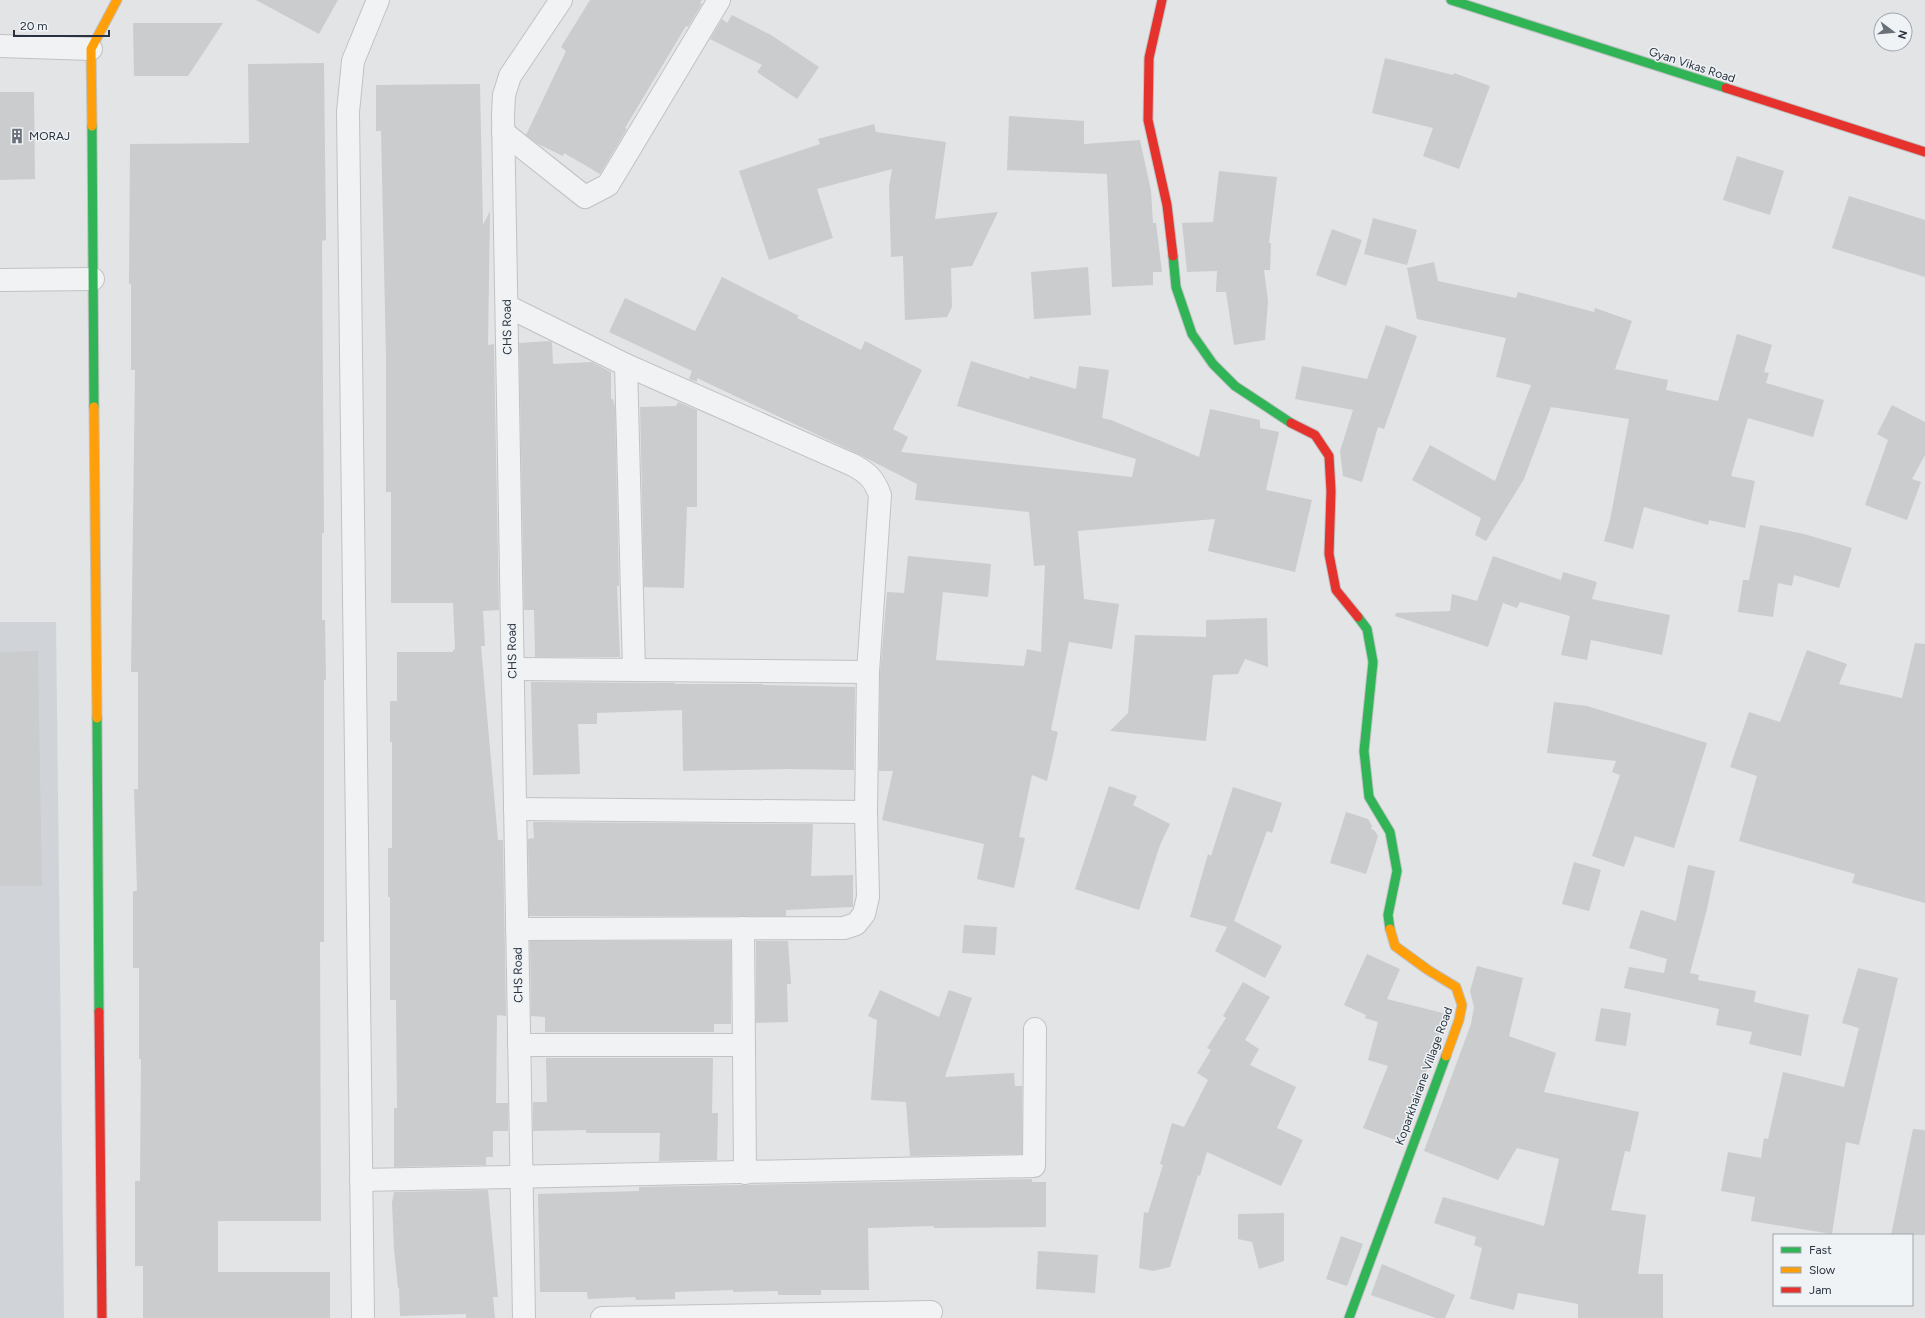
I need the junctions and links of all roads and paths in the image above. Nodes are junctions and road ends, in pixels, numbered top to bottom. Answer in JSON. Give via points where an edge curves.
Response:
{"nodes":[{"id":1,"x":118,"y":0,"type":"edge"},
{"id":2,"x":378,"y":0,"type":"edge"},
{"id":3,"x":561,"y":0,"type":"edge"},
{"id":4,"x":719,"y":0,"type":"edge"},
{"id":5,"x":1162,"y":0,"type":"edge"},
{"id":6,"x":1451,"y":0,"type":"edge"},
{"id":7,"x":0,"y":46,"type":"edge"},
{"id":8,"x":91,"y":49,"type":"junction"},
{"id":9,"x":503,"y":132,"type":"junction"},
{"id":10,"x":1925,"y":152,"type":"edge"},
{"id":11,"x":93,"y":279,"type":"junction"},
{"id":12,"x":0,"y":280,"type":"edge"},
{"id":13,"x":507,"y":306,"type":"junction"},
{"id":14,"x":626,"y":365,"type":"junction"},
{"id":15,"x":513,"y":669,"type":"junction"},
{"id":16,"x":634,"y":670,"type":"junction"},
{"id":17,"x":868,"y":672,"type":"junction"},
{"id":18,"x":515,"y":809,"type":"junction"},
{"id":19,"x":866,"y":812,"type":"junction"},
{"id":20,"x":743,"y":928,"type":"junction"},
{"id":21,"x":517,"y":929,"type":"junction"},
{"id":22,"x":1035,"y":1029,"type":"dead end"},
{"id":23,"x":744,"y":1045,"type":"junction"},
{"id":24,"x":520,"y":1046,"type":"junction"},
{"id":25,"x":745,"y":1173,"type":"junction"},
{"id":26,"x":522,"y":1178,"type":"junction"},
{"id":27,"x":361,"y":1180,"type":"junction"},
{"id":28,"x":931,"y":1312,"type":"dead end"},
{"id":29,"x":102,"y":1318,"type":"edge"},
{"id":30,"x":363,"y":1318,"type":"edge"},
{"id":31,"x":524,"y":1318,"type":"edge"},
{"id":32,"x":602,"y":1318,"type":"edge"},
{"id":33,"x":1349,"y":1318,"type":"edge"}],
"edges":[{"from":1,"to":8,"type":"street"},
{"from":2,"to":27,"type":"street","via":[[353,61],[348,112]]},
{"from":3,"to":9,"type":"street","name":"CHS Road","via":[[510,76],[504,95]]},
{"from":4,"to":9,"type":"street","via":[[608,185],[585,197]]},
{"from":5,"to":33,"type":"street","name":"Koparkhairane Village Road","via":[[1149,58],[1148,120],[1167,206],[1176,287],[1192,334],[1213,364],[1235,386],[1291,423],[1315,435],[1329,456],[1329,554],[1336,590],[1367,629],[1374,662],[1364,751],[1369,798],[1390,832],[1397,871],[1388,915],[1390,934],[1395,946],[1456,987],[1462,1005],[1459,1020]]},
{"from":6,"to":10,"type":"street","name":"Gyan Vikas Road"},
{"from":7,"to":8,"type":"street"},
{"from":8,"to":11,"type":"street"},
{"from":9,"to":13,"type":"street","name":"CHS Road"},
{"from":11,"to":12,"type":"street"},
{"from":11,"to":29,"type":"street"},
{"from":13,"to":14,"type":"street"},
{"from":13,"to":15,"type":"street","name":"CHS Road"},
{"from":14,"to":16,"type":"street"},
{"from":14,"to":17,"type":"street","via":[[853,465],[867,472],[875,481],[880,495]]},
{"from":15,"to":16,"type":"street"},
{"from":15,"to":18,"type":"street","name":"CHS Road"},
{"from":16,"to":17,"type":"street"},
{"from":17,"to":19,"type":"street"},
{"from":18,"to":19,"type":"street"},
{"from":18,"to":21,"type":"street","name":"CHS Road"},
{"from":19,"to":20,"type":"street","via":[[868,897],[864,914],[856,924],[844,928]]},
{"from":20,"to":21,"type":"street"},
{"from":20,"to":23,"type":"street"},
{"from":21,"to":24,"type":"street","name":"CHS Road"},
{"from":22,"to":25,"type":"street","via":[[1034,1166]]},
{"from":23,"to":24,"type":"street"},
{"from":23,"to":25,"type":"street"},
{"from":24,"to":26,"type":"street","name":"CHS Road"},
{"from":25,"to":26,"type":"street"},
{"from":26,"to":27,"type":"street"},
{"from":26,"to":31,"type":"street","name":"CHS Road"},
{"from":27,"to":30,"type":"street"},
{"from":28,"to":32,"type":"street"}]}
